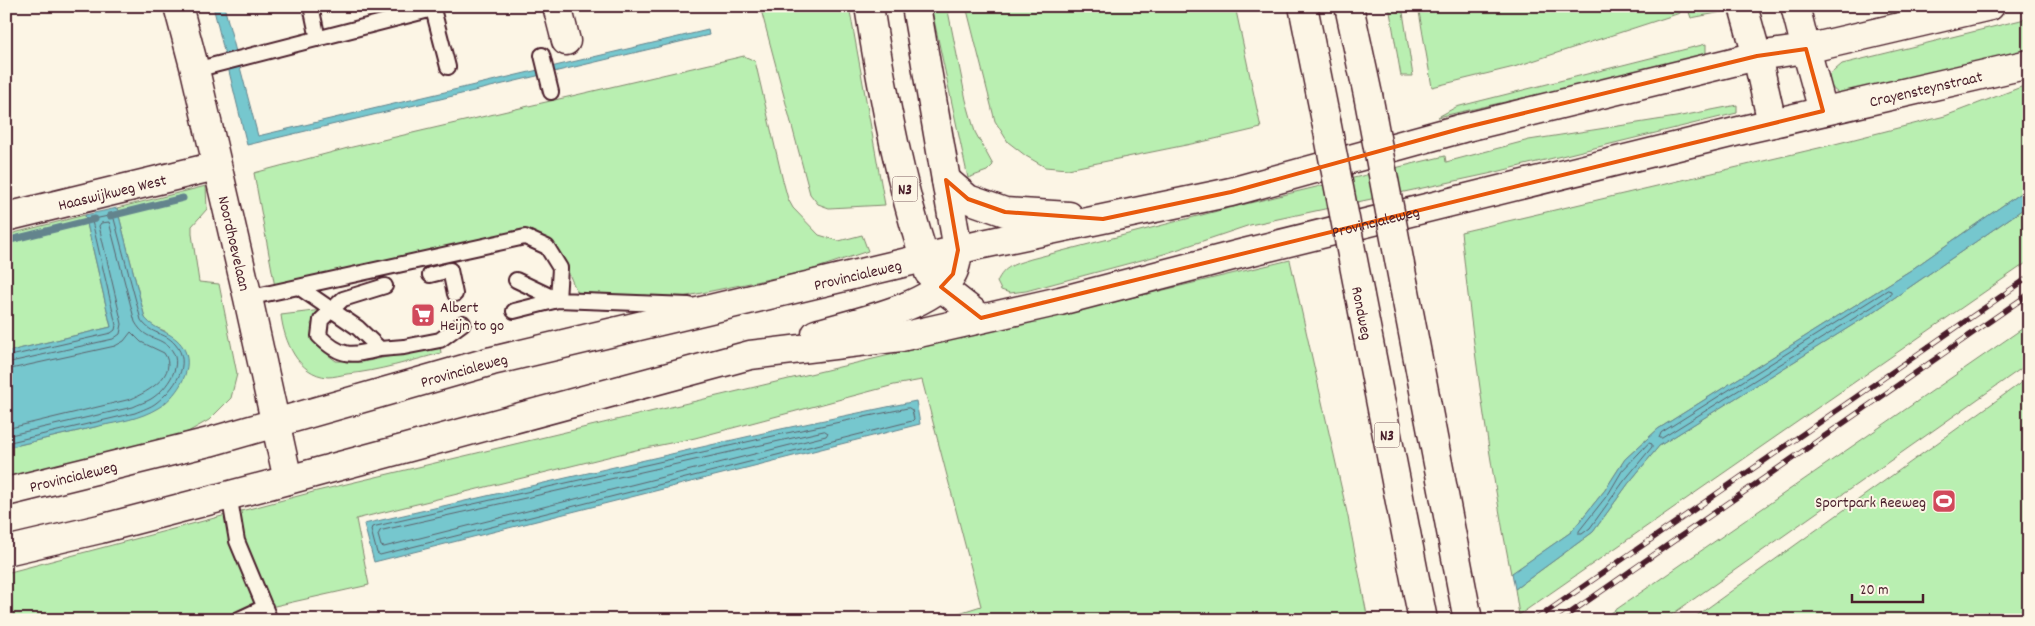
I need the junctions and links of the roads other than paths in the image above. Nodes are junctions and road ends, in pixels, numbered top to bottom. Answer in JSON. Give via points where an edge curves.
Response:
{"nodes":[{"id":1,"x":178,"y":6,"type":"edge"},
{"id":2,"x":310,"y":6,"type":"edge"},
{"id":3,"x":557,"y":6,"type":"edge"},
{"id":4,"x":869,"y":6,"type":"edge"},
{"id":5,"x":916,"y":6,"type":"edge"},
{"id":6,"x":1291,"y":6,"type":"edge"},
{"id":7,"x":1303,"y":6,"type":"edge"},
{"id":8,"x":1349,"y":6,"type":"edge"},
{"id":9,"x":1360,"y":6,"type":"edge"},
{"id":10,"x":1744,"y":6,"type":"edge"},
{"id":11,"x":1795,"y":6,"type":"edge"},
{"id":12,"x":1990,"y":6,"type":"edge"},
{"id":13,"x":318,"y":39,"type":"junction"},
{"id":14,"x":566,"y":41,"type":"dead end"},
{"id":15,"x":1806,"y":49,"type":"junction"},
{"id":16,"x":542,"y":56,"type":"dead end"},
{"id":17,"x":1757,"y":56,"type":"junction"},
{"id":18,"x":2029,"y":64,"type":"edge"},
{"id":19,"x":448,"y":67,"type":"dead end"},
{"id":20,"x":195,"y":70,"type":"junction"},
{"id":21,"x":1366,"y":85,"type":"junction"},
{"id":22,"x":551,"y":92,"type":"dead end"},
{"id":23,"x":1321,"y":96,"type":"junction"},
{"id":24,"x":1823,"y":111,"type":"junction"},
{"id":25,"x":1772,"y":124,"type":"junction"},
{"id":26,"x":216,"y":166,"type":"junction"},
{"id":27,"x":946,"y":180,"type":"junction"},
{"id":28,"x":6,"y":216,"type":"edge"},
{"id":29,"x":1103,"y":219,"type":"junction"},
{"id":30,"x":958,"y":250,"type":"junction"},
{"id":31,"x":924,"y":257,"type":"junction"},
{"id":32,"x":430,"y":275,"type":"dead end"},
{"id":33,"x":516,"y":280,"type":"dead end"},
{"id":34,"x":385,"y":286,"type":"dead end"},
{"id":35,"x":942,"y":287,"type":"junction"},
{"id":36,"x":300,"y":288,"type":"junction"},
{"id":37,"x":455,"y":294,"type":"dead end"},
{"id":38,"x":248,"y":298,"type":"junction"},
{"id":39,"x":558,"y":300,"type":"junction"},
{"id":40,"x":717,"y":306,"type":"junction"},
{"id":41,"x":334,"y":310,"type":"junction"},
{"id":42,"x":514,"y":311,"type":"dead end"},
{"id":43,"x":980,"y":318,"type":"junction"},
{"id":44,"x":463,"y":322,"type":"dead end"},
{"id":45,"x":380,"y":350,"type":"junction"},
{"id":46,"x":750,"y":355,"type":"junction"},
{"id":47,"x":275,"y":423,"type":"junction"},
{"id":48,"x":288,"y":480,"type":"junction"},
{"id":49,"x":6,"y":492,"type":"edge"},
{"id":50,"x":229,"y":494,"type":"junction"},
{"id":51,"x":6,"y":551,"type":"edge"},
{"id":52,"x":267,"y":614,"type":"edge"},
{"id":53,"x":237,"y":620,"type":"edge"},
{"id":54,"x":1423,"y":620,"type":"edge"},
{"id":55,"x":1468,"y":620,"type":"edge"}],
"edges":[{"from":1,"to":20,"type":"main road","name":"Noordhoevelaan"},
{"from":2,"to":13,"type":"lane"},
{"from":3,"to":14,"type":"main road"},
{"from":4,"to":31,"type":"main road","number":"N3","via":[[888,119],[910,214]]},
{"from":5,"to":27,"type":"main road"},
{"from":6,"to":23,"type":"main road","number":"N3"},
{"from":7,"to":23,"type":"main road","name":"Rondweg","number":"N3"},
{"from":8,"to":21,"type":"main road"},
{"from":9,"to":21,"type":"main road"},
{"from":10,"to":17,"type":"main road"},
{"from":11,"to":15,"type":"main road"},
{"from":12,"to":15,"type":"main road"},
{"from":13,"to":19,"type":"lane","via":[[434,9]]},
{"from":13,"to":20,"type":"lane"},
{"from":15,"to":17,"type":"main road","name":"Provincialeweg"},
{"from":15,"to":24,"type":"main road"},
{"from":16,"to":22,"type":"lane"},
{"from":17,"to":25,"type":"main road"},
{"from":17,"to":29,"type":"main road","name":"Provincialeweg","via":[[1463,128],[1231,192]]},
{"from":18,"to":24,"type":"main road","name":"Crayensteynstraat"},
{"from":20,"to":26,"type":"main road","name":"Noordhoevelaan"},
{"from":21,"to":55,"type":"main road","bridge":true},
{"from":23,"to":54,"type":"main road","name":"Rondweg","number":"N3","bridge":true},
{"from":24,"to":25,"type":"main road","name":"Provincialeweg"},
{"from":25,"to":43,"type":"main road","name":"Provincialeweg","via":[[1060,301]]},
{"from":26,"to":28,"type":"main road","name":"Haaswijkweg West"},
{"from":26,"to":38,"type":"main road","name":"Noordhoevelaan"},
{"from":27,"to":29,"type":"main road","name":"Provincialeweg","via":[[968,199],[1005,212]]},
{"from":27,"to":30,"type":"main road"},
{"from":29,"to":30,"type":"main road","name":"Provincialeweg"},
{"from":30,"to":31,"type":"main road","name":"Provincialeweg"},
{"from":30,"to":35,"type":"main road","name":"Provincialeweg","via":[[953,274]]},
{"from":31,"to":35,"type":"main road","name":"Provincialeweg","via":[[930,275]]},
{"from":31,"to":40,"type":"main road","name":"Provincialeweg"},
{"from":32,"to":37,"type":"lane","via":[[450,270]]},
{"from":33,"to":39,"type":"lane"},
{"from":34,"to":41,"type":"lane","via":[[343,300]]},
{"from":35,"to":43,"type":"main road","name":"Provincialeweg"},
{"from":35,"to":46,"type":"main road","name":"Provincialeweg","via":[[894,310]]},
{"from":36,"to":38,"type":"lane"},
{"from":36,"to":39,"type":"lane","via":[[525,237],[547,247],[560,268]]},
{"from":36,"to":41,"type":"lane"},
{"from":38,"to":47,"type":"main road","name":"Noordhoevelaan"},
{"from":39,"to":40,"type":"lane"},
{"from":39,"to":42,"type":"lane"},
{"from":40,"to":47,"type":"main road","name":"Provincialeweg","via":[[492,362]]},
{"from":41,"to":45,"type":"lane"},
{"from":41,"to":45,"type":"lane","via":[[321,320],[319,336],[335,351],[359,354]]},
{"from":43,"to":46,"type":"main road","name":"Provincialeweg","via":[[901,337]]},
{"from":44,"to":45,"type":"lane","via":[[440,340]]},
{"from":46,"to":48,"type":"main road","name":"Provincialeweg"},
{"from":47,"to":48,"type":"main road","name":"Noordhoevelaan"},
{"from":47,"to":49,"type":"main road","name":"Provincialeweg"},
{"from":48,"to":50,"type":"main road","name":"Provincialeweg"},
{"from":50,"to":51,"type":"main road","name":"Provincialeweg"},
{"from":50,"to":52,"type":"lane","via":[[237,540]]},
{"from":52,"to":53,"type":"lane"}]}
